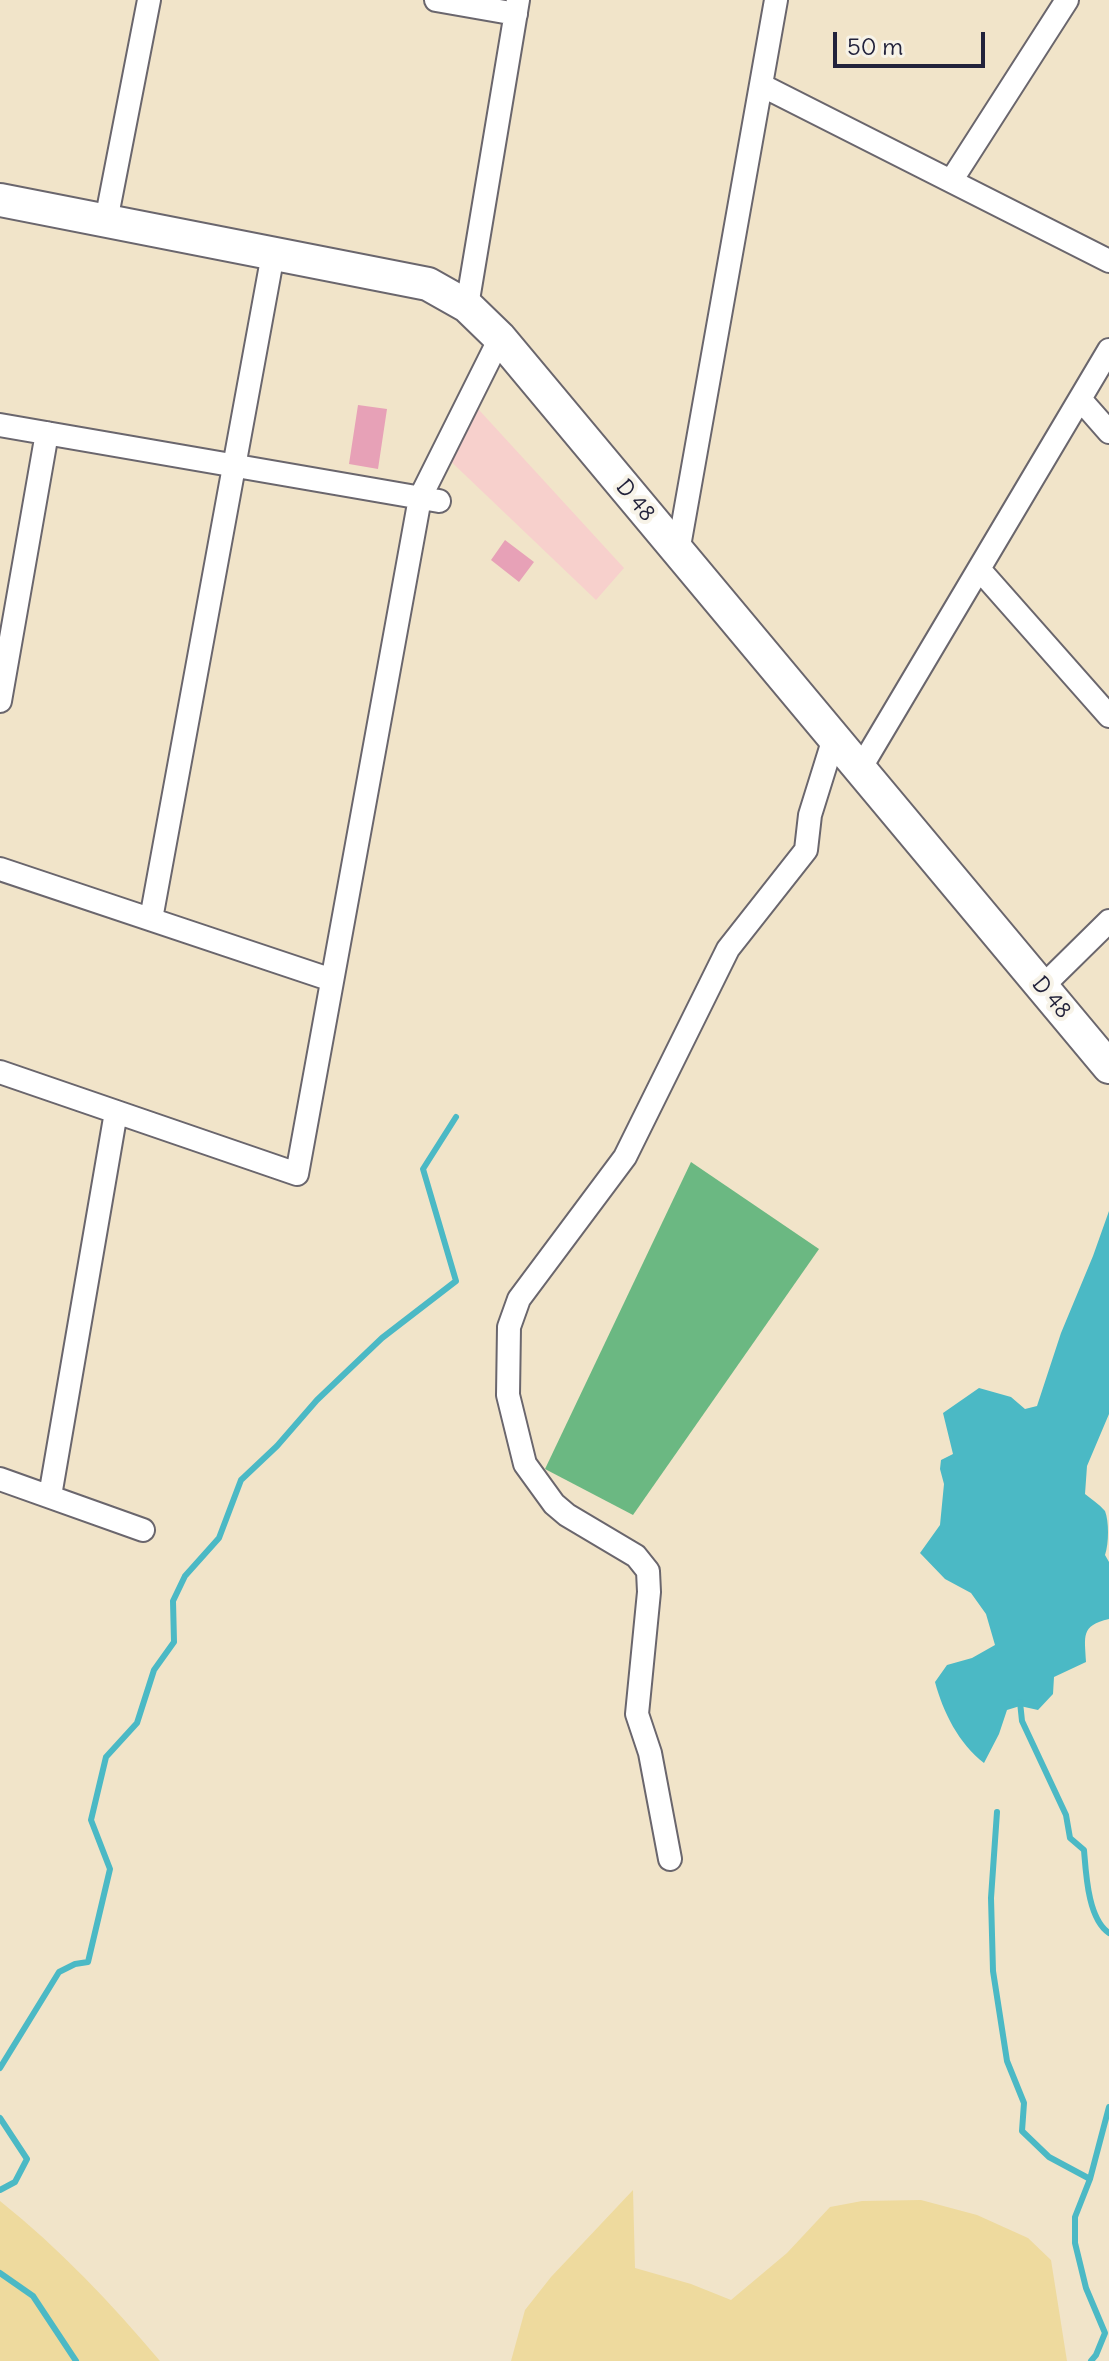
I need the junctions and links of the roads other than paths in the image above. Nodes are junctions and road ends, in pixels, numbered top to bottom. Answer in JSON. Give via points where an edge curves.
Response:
{"nodes":[{"id":1,"x":149,"y":0,"type":"edge"},
{"id":2,"x":436,"y":0,"type":"edge"},
{"id":3,"x":776,"y":0,"type":"edge"},
{"id":4,"x":1067,"y":0,"type":"edge"},
{"id":5,"x":517,"y":7,"type":"edge"},
{"id":6,"x":761,"y":85,"type":"junction"},
{"id":7,"x":951,"y":181,"type":"junction"},
{"id":8,"x":0,"y":200,"type":"edge"},
{"id":9,"x":106,"y":221,"type":"junction"},
{"id":10,"x":273,"y":254,"type":"junction"},
{"id":11,"x":1109,"y":261,"type":"edge"},
{"id":12,"x":467,"y":306,"type":"junction"},
{"id":13,"x":500,"y":338,"type":"junction"},
{"id":14,"x":1109,"y":350,"type":"edge"},
{"id":15,"x":1080,"y":399,"type":"junction"},
{"id":16,"x":0,"y":425,"type":"edge"},
{"id":17,"x":1109,"y":432,"type":"edge"},
{"id":18,"x":47,"y":433,"type":"junction"},
{"id":19,"x":234,"y":466,"type":"junction"},
{"id":20,"x":429,"y":499,"type":"junction"},
{"id":21,"x":678,"y":552,"type":"junction"},
{"id":22,"x":979,"y":569,"type":"junction"},
{"id":23,"x":0,"y":701,"type":"edge"},
{"id":24,"x":1109,"y":716,"type":"edge"},
{"id":25,"x":834,"y":738,"type":"junction"},
{"id":26,"x":860,"y":769,"type":"junction"},
{"id":27,"x":0,"y":869,"type":"edge"},
{"id":28,"x":151,"y":919,"type":"junction"},
{"id":29,"x":1109,"y":921,"type":"edge"},
{"id":30,"x":332,"y":980,"type":"junction"},
{"id":31,"x":1042,"y":987,"type":"junction"},
{"id":32,"x":1109,"y":1067,"type":"edge"},
{"id":33,"x":0,"y":1072,"type":"edge"},
{"id":34,"x":116,"y":1112,"type":"junction"},
{"id":35,"x":0,"y":1479,"type":"edge"},
{"id":36,"x":50,"y":1496,"type":"junction"},
{"id":37,"x":143,"y":1530,"type":"dead end"},
{"id":38,"x":670,"y":1859,"type":"dead end"}],
"edges":[{"from":1,"to":9,"type":"street"},
{"from":2,"to":5,"type":"street"},
{"from":3,"to":6,"type":"street"},
{"from":4,"to":7,"type":"street"},
{"from":5,"to":12,"type":"street"},
{"from":6,"to":7,"type":"street"},
{"from":6,"to":21,"type":"street"},
{"from":7,"to":11,"type":"street"},
{"from":8,"to":9,"type":"street","name":"D 48"},
{"from":9,"to":10,"type":"street","name":"D 48"},
{"from":10,"to":12,"type":"street","name":"D 48","via":[[428,284]]},
{"from":10,"to":19,"type":"street"},
{"from":12,"to":13,"type":"street","name":"D 48"},
{"from":13,"to":20,"type":"street"},
{"from":13,"to":21,"type":"street","name":"D 48"},
{"from":14,"to":15,"type":"street"},
{"from":15,"to":17,"type":"street"},
{"from":15,"to":22,"type":"street"},
{"from":16,"to":18,"type":"street"},
{"from":18,"to":19,"type":"street"},
{"from":18,"to":23,"type":"street"},
{"from":19,"to":20,"type":"street"},
{"from":19,"to":28,"type":"street"},
{"from":20,"to":30,"type":"street"},
{"from":21,"to":25,"type":"street","name":"D 48"},
{"from":22,"to":24,"type":"street"},
{"from":22,"to":26,"type":"street"},
{"from":25,"to":26,"type":"street","name":"D 48"},
{"from":25,"to":38,"type":"street","via":[[810,815],[806,850],[728,949],[625,1157],[519,1299],[509,1327],[508,1395],[525,1464],[554,1504],[636,1556],[648,1571],[637,1714],[650,1753]]},
{"from":26,"to":31,"type":"street","name":"D 48"},
{"from":27,"to":28,"type":"street"},
{"from":28,"to":30,"type":"street"},
{"from":29,"to":31,"type":"street"},
{"from":30,"to":34,"type":"street","via":[[297,1174]]},
{"from":31,"to":32,"type":"street","name":"D 48"},
{"from":33,"to":34,"type":"street"},
{"from":34,"to":36,"type":"street"},
{"from":35,"to":36,"type":"street"},
{"from":36,"to":37,"type":"street"}]}
